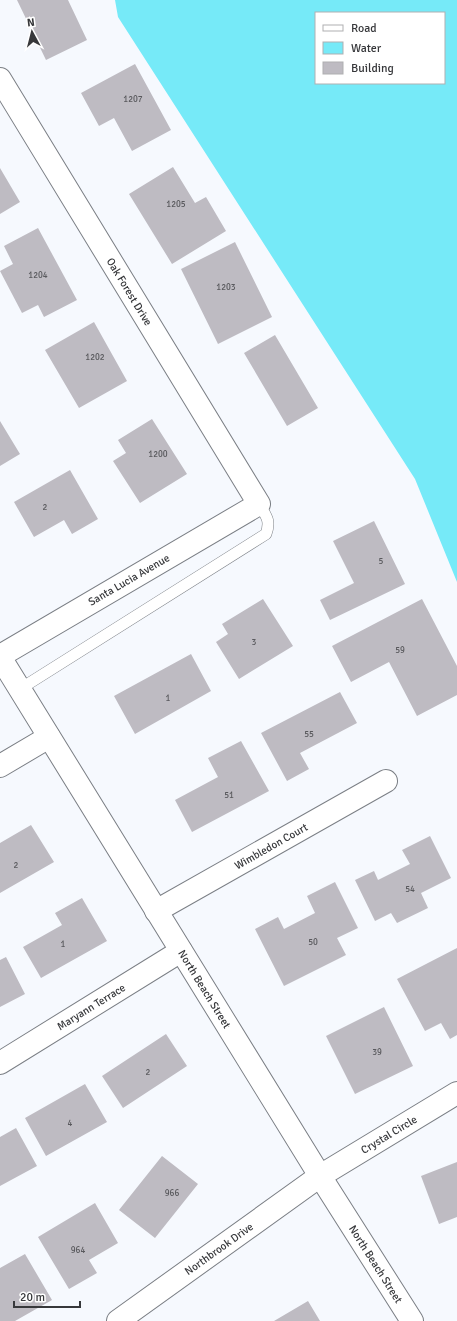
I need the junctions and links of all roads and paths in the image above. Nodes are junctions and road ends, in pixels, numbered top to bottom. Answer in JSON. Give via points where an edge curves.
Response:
{"nodes":[{"id":1,"x":0,"y":79,"type":"edge"},
{"id":2,"x":259,"y":504,"type":"junction"},
{"id":3,"x":0,"y":656,"type":"edge"},
{"id":4,"x":20,"y":689,"type":"junction"},
{"id":5,"x":49,"y":737,"type":"junction"},
{"id":6,"x":0,"y":766,"type":"edge"},
{"id":7,"x":386,"y":781,"type":"dead end"},
{"id":8,"x":156,"y":910,"type":"junction"},
{"id":9,"x":181,"y":950,"type":"junction"},
{"id":10,"x":0,"y":1063,"type":"edge"},
{"id":11,"x":457,"y":1092,"type":"edge"},
{"id":12,"x":320,"y":1176,"type":"junction"},
{"id":13,"x":118,"y":1321,"type":"edge"},
{"id":14,"x":412,"y":1321,"type":"edge"}],
"edges":[{"from":1,"to":2,"type":"street","name":"Oak Forest Drive"},
{"from":2,"to":3,"type":"street","name":"Santa Lucia Avenue"},
{"from":2,"to":4,"type":"lane","via":[[269,525],[266,534]]},
{"from":3,"to":4,"type":"street","name":"North Beach Street"},
{"from":4,"to":5,"type":"street","name":"North Beach Street"},
{"from":5,"to":6,"type":"street"},
{"from":5,"to":8,"type":"street","name":"North Beach Street"},
{"from":7,"to":8,"type":"street","name":"Wimbledon Court"},
{"from":8,"to":9,"type":"street","name":"North Beach Street"},
{"from":9,"to":10,"type":"street","name":"Maryann Terrace"},
{"from":9,"to":12,"type":"street","name":"North Beach Street"},
{"from":11,"to":12,"type":"street","name":"Crystal Circle"},
{"from":12,"to":13,"type":"street","name":"Northbrook Drive"},
{"from":12,"to":14,"type":"street","name":"North Beach Street"}]}
